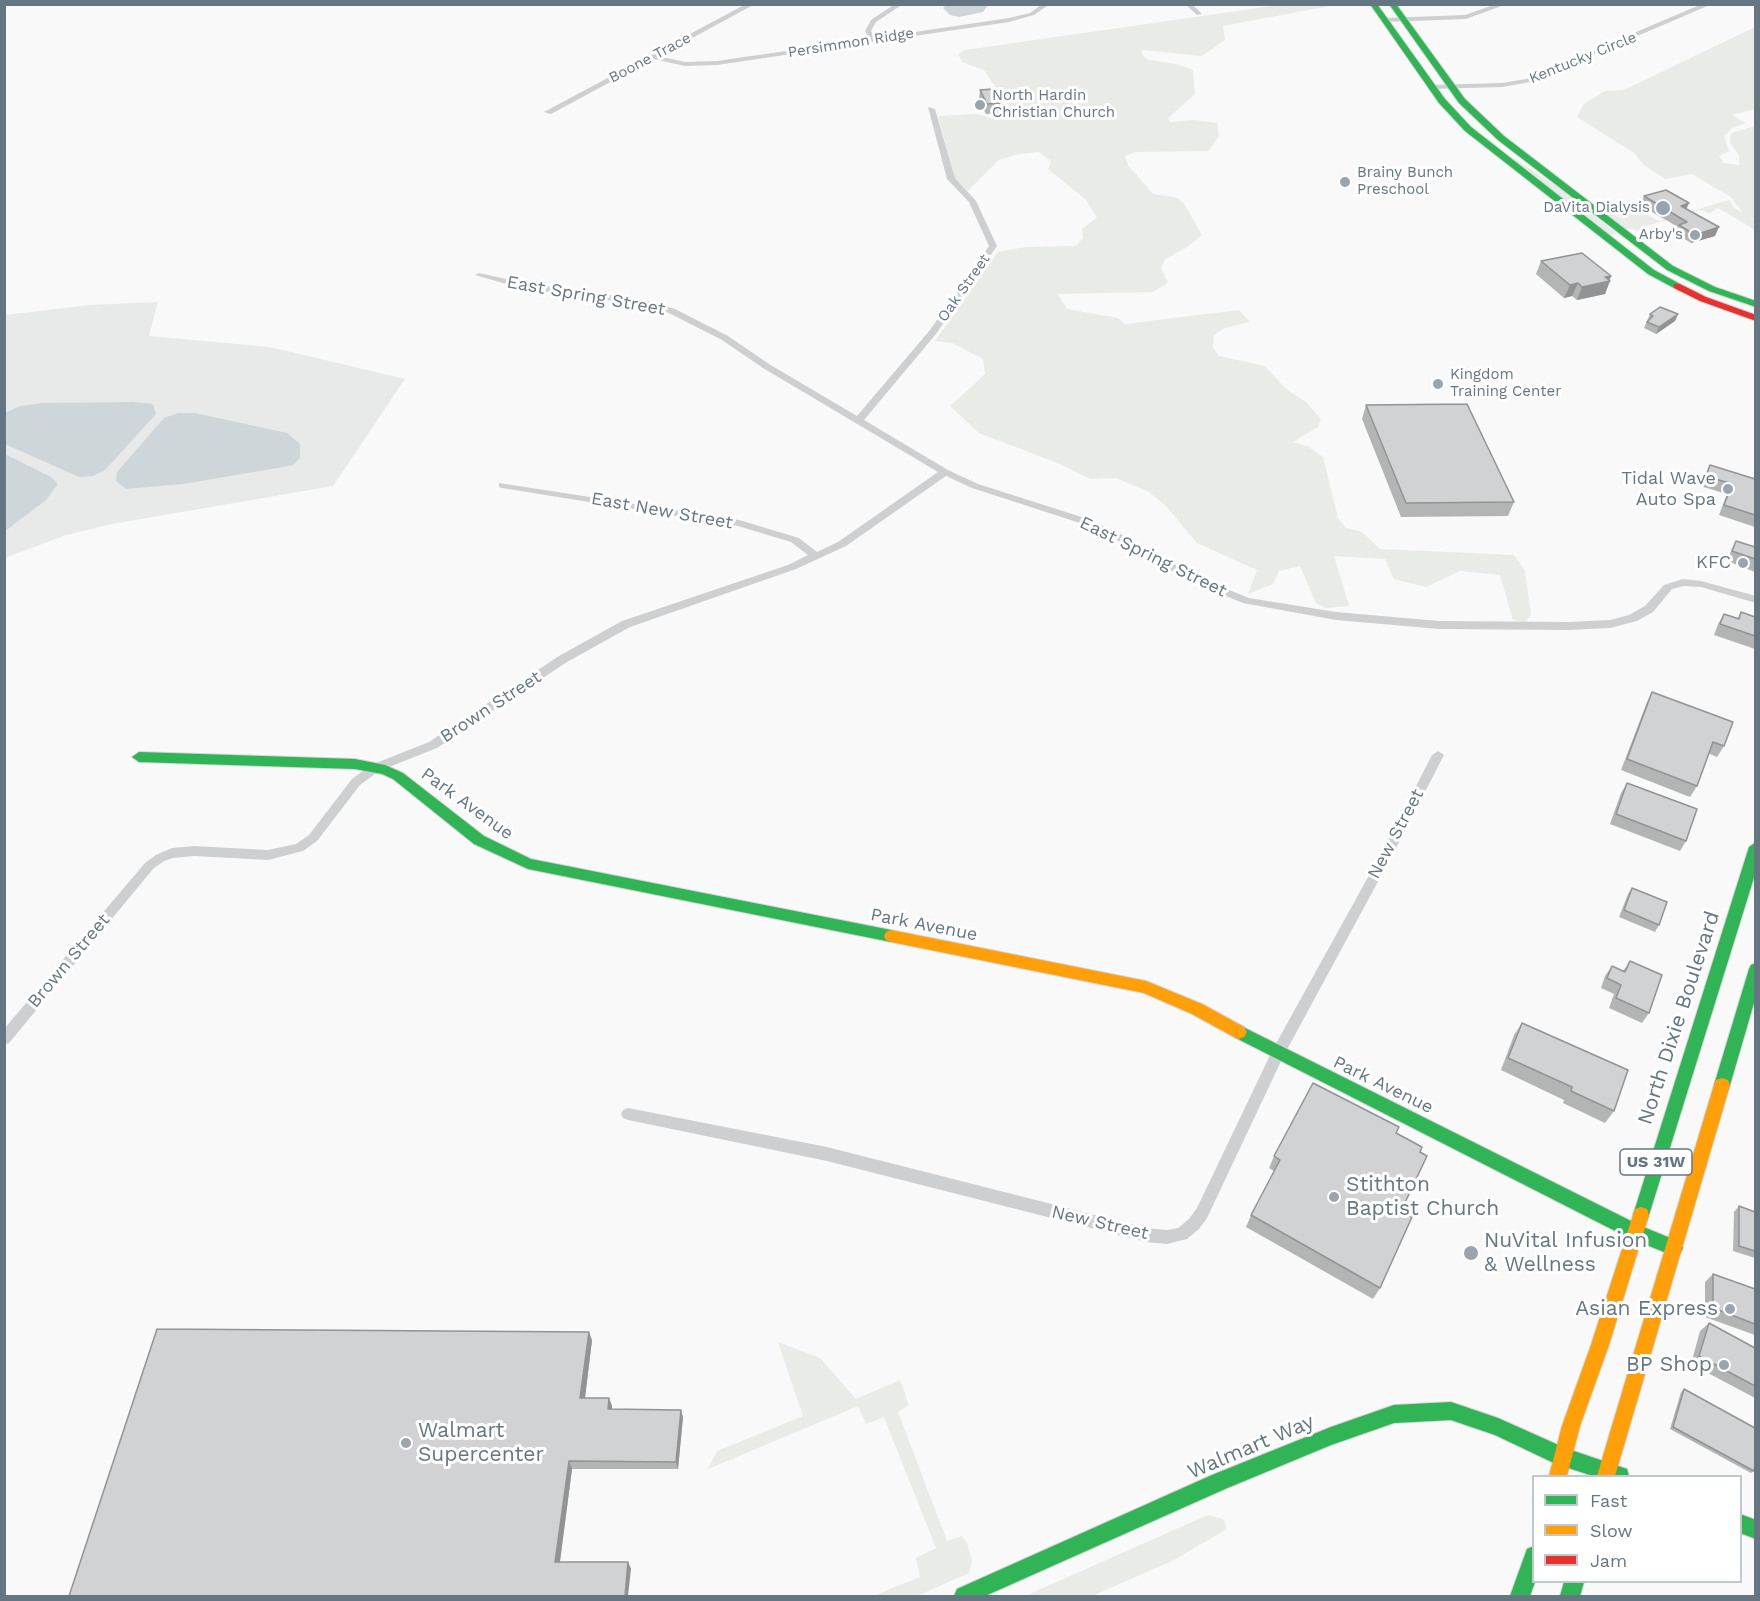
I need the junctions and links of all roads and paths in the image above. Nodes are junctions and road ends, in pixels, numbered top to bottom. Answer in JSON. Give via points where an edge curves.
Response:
{"nodes":[{"id":1,"x":752,"y":4,"type":"edge"},
{"id":2,"x":900,"y":4,"type":"edge"},
{"id":3,"x":1047,"y":4,"type":"edge"},
{"id":4,"x":1188,"y":4,"type":"edge"},
{"id":5,"x":1373,"y":4,"type":"edge"},
{"id":6,"x":1392,"y":4,"type":"edge"},
{"id":7,"x":1504,"y":4,"type":"edge"},
{"id":8,"x":1709,"y":4,"type":"edge"},
{"id":9,"x":1199,"y":14,"type":"dead end"},
{"id":10,"x":1384,"y":20,"type":"junction"},
{"id":11,"x":1403,"y":20,"type":"junction"},
{"id":12,"x":873,"y":40,"type":"junction"},
{"id":13,"x":653,"y":57,"type":"junction"},
{"id":14,"x":1431,"y":87,"type":"junction"},
{"id":15,"x":1451,"y":87,"type":"junction"},
{"id":16,"x":931,"y":109,"type":"dead end"},
{"id":17,"x":548,"y":112,"type":"dead end"},
{"id":18,"x":479,"y":275,"type":"dead end"},
{"id":19,"x":1755,"y":304,"type":"edge"},
{"id":20,"x":1755,"y":318,"type":"edge"},
{"id":21,"x":859,"y":420,"type":"junction"},
{"id":22,"x":945,"y":472,"type":"junction"},
{"id":23,"x":502,"y":484,"type":"dead end"},
{"id":24,"x":816,"y":556,"type":"junction"},
{"id":25,"x":1755,"y":600,"type":"edge"},
{"id":26,"x":1437,"y":755,"type":"dead end"},
{"id":27,"x":139,"y":757,"type":"dead end"},
{"id":28,"x":375,"y":768,"type":"junction"},
{"id":29,"x":1755,"y":847,"type":"edge"},
{"id":30,"x":1755,"y":969,"type":"edge"},
{"id":31,"x":4,"y":1039,"type":"edge"},
{"id":32,"x":1278,"y":1053,"type":"junction"},
{"id":33,"x":628,"y":1113,"type":"dead end"},
{"id":34,"x":1635,"y":1232,"type":"junction"},
{"id":35,"x":1674,"y":1248,"type":"junction"},
{"id":36,"x":1563,"y":1457,"type":"junction"},
{"id":37,"x":1558,"y":1475,"type":"edge"},
{"id":38,"x":1611,"y":1475,"type":"edge"},
{"id":39,"x":1532,"y":1559,"type":"edge"},
{"id":40,"x":964,"y":1596,"type":"edge"},
{"id":41,"x":1520,"y":1596,"type":"edge"}],
"edges":[{"from":1,"to":13,"type":"street","name":"Boone Trace"},
{"from":2,"to":12,"type":"street","via":[[873,21],[868,31]]},
{"from":3,"to":12,"type":"street","name":"Persimmon Ridge","via":[[1021,17]]},
{"from":4,"to":9,"type":"street"},
{"from":5,"to":10,"type":"main road"},
{"from":6,"to":11,"type":"main road"},
{"from":7,"to":11,"type":"street","via":[[1466,17]]},
{"from":8,"to":15,"type":"street","name":"Kentucky Circle","via":[[1528,81]]},
{"from":10,"to":11,"type":"street"},
{"from":10,"to":14,"type":"main road"},
{"from":11,"to":15,"type":"main road"},
{"from":12,"to":13,"type":"street","name":"Persimmon Ridge","via":[[700,65]]},
{"from":13,"to":17,"type":"street","name":"Boone Trace"},
{"from":14,"to":15,"type":"street","name":"Kentucky Circle"},
{"from":14,"to":20,"type":"main road","via":[[1479,138],[1640,264],[1689,293]]},
{"from":15,"to":19,"type":"main road","via":[[1501,138],[1663,262],[1698,283]]},
{"from":16,"to":21,"type":"street","name":"Oak Street","via":[[951,179],[972,201],[993,246],[933,332]]},
{"from":18,"to":21,"type":"street","name":"East Spring Street","via":[[672,310]]},
{"from":21,"to":22,"type":"street","name":"East Spring Street"},
{"from":22,"to":24,"type":"street","name":"Brown Street","via":[[856,536]]},
{"from":22,"to":25,"type":"street","name":"East Spring Street","via":[[975,486],[1087,522],[1229,595],[1282,608],[1439,625],[1568,626],[1610,624],[1633,618],[1649,609],[1668,587],[1683,582]]},
{"from":23,"to":24,"type":"street","name":"East New Street","via":[[739,523],[795,540]]},
{"from":24,"to":28,"type":"street","name":"Brown Street","via":[[626,624],[563,659],[433,745]]},
{"from":26,"to":32,"type":"street","name":"New Street","via":[[1389,852]]},
{"from":27,"to":28,"type":"main road","name":"Park Avenue","via":[[264,759]]},
{"from":28,"to":31,"type":"street","name":"Brown Street","via":[[356,782],[313,838],[299,848],[268,855],[172,853],[149,866]]},
{"from":28,"to":32,"type":"main road","name":"Park Avenue","via":[[398,776],[479,840],[528,864],[1146,987],[1197,1009]]},
{"from":29,"to":34,"type":"main road","name":"North Dixie Boulevard","number":"US 31W"},
{"from":30,"to":35,"type":"main road","number":"US 31W"},
{"from":32,"to":33,"type":"street","name":"New Street","via":[[1202,1213],[1182,1234],[1167,1238],[1101,1226],[827,1154]]},
{"from":32,"to":34,"type":"main road","name":"Park Avenue"},
{"from":34,"to":35,"type":"main road","name":"Park Avenue"},
{"from":34,"to":36,"type":"main road","name":"North Dixie Boulevard","number":"US 31W"},
{"from":35,"to":38,"type":"main road","number":"US 31W"},
{"from":36,"to":37,"type":"main road","name":"North Dixie Boulevard","number":"US 31W"},
{"from":36,"to":38,"type":"main road","name":"Walmart Way"},
{"from":36,"to":40,"type":"main road","name":"Walmart Way","via":[[1498,1427],[1451,1411],[1394,1414],[1219,1482]]},
{"from":39,"to":41,"type":"main road"}]}
